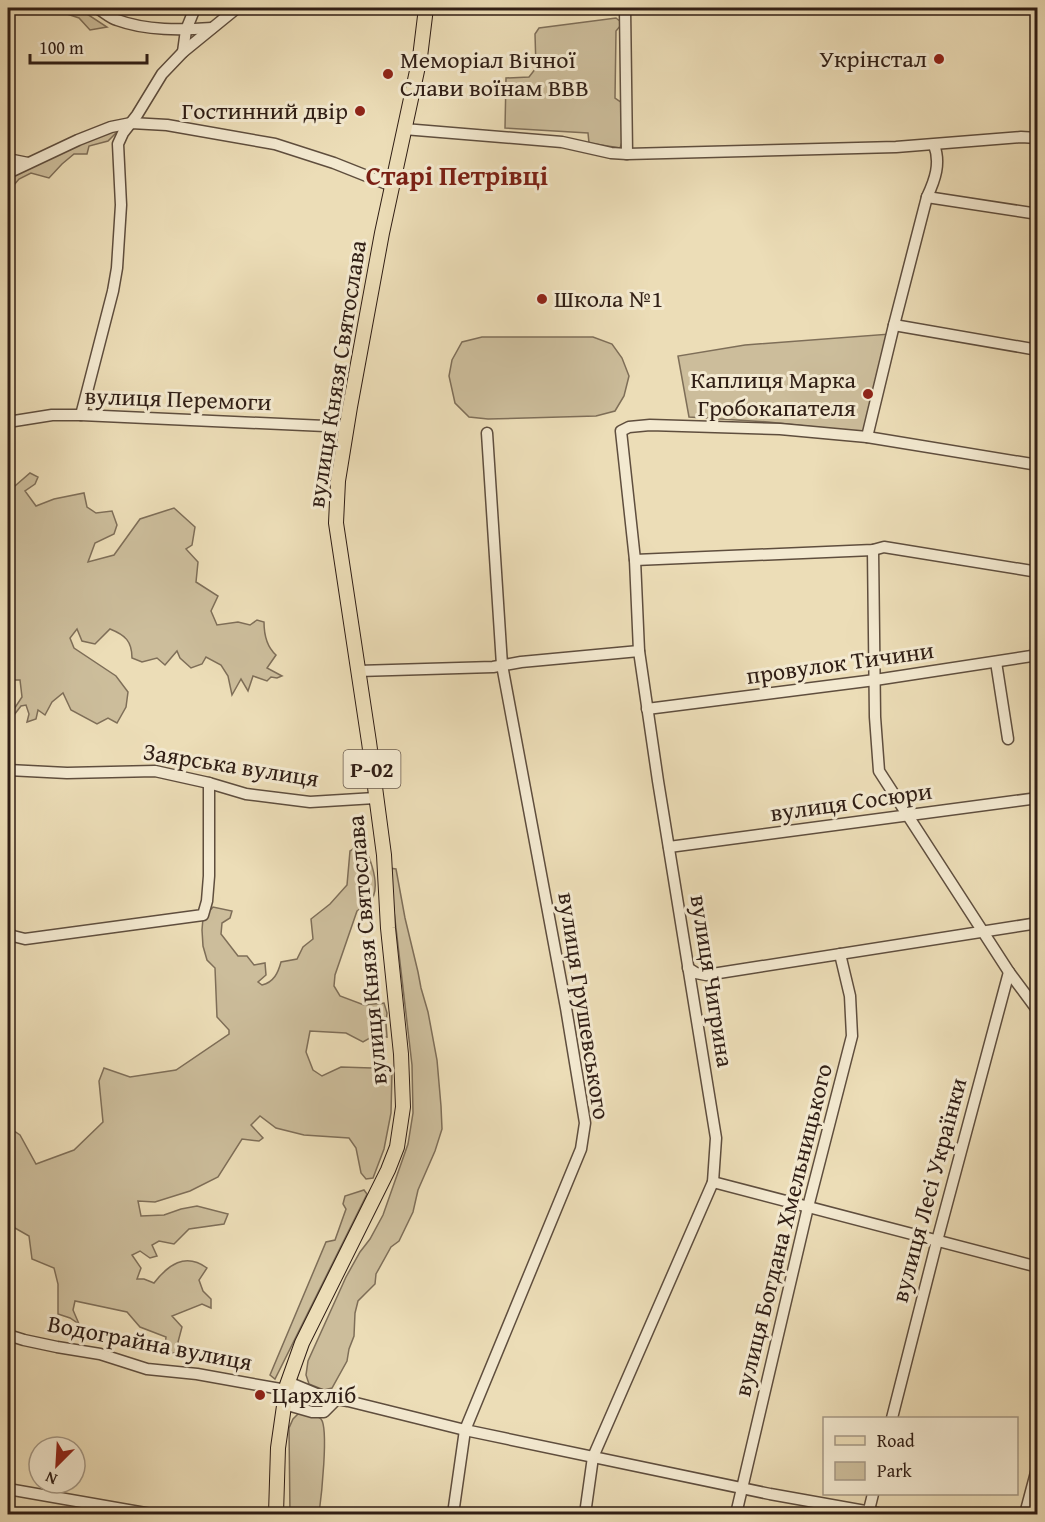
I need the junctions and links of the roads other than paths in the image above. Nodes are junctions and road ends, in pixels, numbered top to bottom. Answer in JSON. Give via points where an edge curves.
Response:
{"nodes":[{"id":1,"x":98,"y":8,"type":"edge"},
{"id":2,"x":195,"y":8,"type":"edge"},
{"id":3,"x":237,"y":8,"type":"edge"},
{"id":4,"x":426,"y":8,"type":"edge"},
{"id":5,"x":625,"y":8,"type":"edge"},
{"id":6,"x":213,"y":28,"type":"junction"},
{"id":7,"x":186,"y":30,"type":"junction"},
{"id":8,"x":183,"y":52,"type":"junction"},
{"id":9,"x":131,"y":123,"type":"junction"},
{"id":10,"x":404,"y":129,"type":"junction"},
{"id":11,"x":1038,"y":138,"type":"edge"},
{"id":12,"x":934,"y":145,"type":"junction"},
{"id":13,"x":627,"y":154,"type":"junction"},
{"id":14,"x":8,"y":159,"type":"edge"},
{"id":15,"x":28,"y":163,"type":"junction"},
{"id":16,"x":8,"y":173,"type":"edge"},
{"id":17,"x":392,"y":186,"type":"junction"},
{"id":18,"x":927,"y":197,"type":"junction"},
{"id":19,"x":1038,"y":214,"type":"edge"},
{"id":20,"x":894,"y":325,"type":"junction"},
{"id":21,"x":1038,"y":350,"type":"edge"},
{"id":22,"x":81,"y":415,"type":"junction"},
{"id":23,"x":8,"y":422,"type":"edge"},
{"id":24,"x":347,"y":427,"type":"junction"},
{"id":25,"x":487,"y":433,"type":"dead end"},
{"id":26,"x":867,"y":437,"type":"junction"},
{"id":27,"x":1038,"y":465,"type":"edge"},
{"id":28,"x":873,"y":550,"type":"junction"},
{"id":29,"x":635,"y":560,"type":"junction"},
{"id":30,"x":1038,"y":572,"type":"edge"},
{"id":31,"x":639,"y":651,"type":"junction"},
{"id":32,"x":1038,"y":655,"type":"edge"},
{"id":33,"x":996,"y":662,"type":"junction"},
{"id":34,"x":502,"y":665,"type":"junction"},
{"id":35,"x":358,"y":671,"type":"junction"},
{"id":36,"x":875,"y":680,"type":"junction"},
{"id":37,"x":647,"y":709,"type":"junction"},
{"id":38,"x":1008,"y":739,"type":"dead end"},
{"id":39,"x":8,"y":770,"type":"edge"},
{"id":40,"x":209,"y":783,"type":"junction"},
{"id":41,"x":375,"y":798,"type":"junction"},
{"id":42,"x":1038,"y":798,"type":"edge"},
{"id":43,"x":909,"y":816,"type":"junction"},
{"id":44,"x":669,"y":847,"type":"junction"},
{"id":45,"x":1038,"y":923,"type":"edge"},
{"id":46,"x":982,"y":931,"type":"junction"},
{"id":47,"x":8,"y":932,"type":"edge"},
{"id":48,"x":840,"y":954,"type":"junction"},
{"id":49,"x":688,"y":968,"type":"junction"},
{"id":50,"x":1009,"y":972,"type":"junction"},
{"id":51,"x":1038,"y":1011,"type":"edge"},
{"id":52,"x":713,"y":1182,"type":"junction"},
{"id":53,"x":808,"y":1207,"type":"junction"},
{"id":54,"x":937,"y":1241,"type":"junction"},
{"id":55,"x":1038,"y":1267,"type":"edge"},
{"id":56,"x":8,"y":1335,"type":"edge"},
{"id":57,"x":286,"y":1392,"type":"junction"},
{"id":58,"x":337,"y":1399,"type":"junction"},
{"id":59,"x":893,"y":1417,"type":"edge"},
{"id":60,"x":465,"y":1431,"type":"junction"},
{"id":61,"x":593,"y":1457,"type":"junction"},
{"id":62,"x":1038,"y":1465,"type":"edge"},
{"id":63,"x":742,"y":1488,"type":"junction"},
{"id":64,"x":8,"y":1489,"type":"edge"},
{"id":65,"x":873,"y":1495,"type":"edge"},
{"id":66,"x":868,"y":1513,"type":"edge"},
{"id":67,"x":151,"y":1515,"type":"edge"},
{"id":68,"x":276,"y":1515,"type":"edge"},
{"id":69,"x":453,"y":1515,"type":"edge"},
{"id":70,"x":585,"y":1515,"type":"edge"},
{"id":71,"x":736,"y":1515,"type":"edge"},
{"id":72,"x":882,"y":1515,"type":"edge"},
{"id":73,"x":1024,"y":1515,"type":"edge"}],
"edges":[{"from":1,"to":7,"type":"street","via":[[116,20],[149,28]]},
{"from":2,"to":7,"type":"street"},
{"from":3,"to":6,"type":"street"},
{"from":4,"to":10,"type":"main road","name":"вулиця Князя Святослава","number":"Р-02"},
{"from":5,"to":13,"type":"street"},
{"from":6,"to":7,"type":"street"},
{"from":6,"to":8,"type":"street"},
{"from":7,"to":8,"type":"street"},
{"from":8,"to":9,"type":"street","via":[[162,74]]},
{"from":9,"to":15,"type":"street","via":[[111,127]]},
{"from":9,"to":17,"type":"street","via":[[167,125],[275,144]]},
{"from":9,"to":22,"type":"street","via":[[118,144],[121,205],[117,268]]},
{"from":10,"to":13,"type":"street","via":[[562,142]]},
{"from":10,"to":17,"type":"main road","name":"вулиця Князя Святослава","number":"Р-02"},
{"from":11,"to":12,"type":"street"},
{"from":12,"to":13,"type":"street"},
{"from":12,"to":18,"type":"street","via":[[938,160]]},
{"from":14,"to":15,"type":"street"},
{"from":15,"to":16,"type":"street"},
{"from":17,"to":24,"type":"main road","name":"вулиця Князя Святослава","number":"Р-02"},
{"from":18,"to":19,"type":"street"},
{"from":18,"to":20,"type":"street"},
{"from":20,"to":21,"type":"street"},
{"from":20,"to":26,"type":"street"},
{"from":22,"to":23,"type":"street","name":"вулиця Перемоги"},
{"from":22,"to":24,"type":"street","name":"вулиця Перемоги"},
{"from":24,"to":35,"type":"main road","name":"вулиця Князя Святослава","number":"Р-02","via":[[336,523]]},
{"from":25,"to":34,"type":"street","name":"вулиця Грушевського"},
{"from":26,"to":27,"type":"street"},
{"from":26,"to":29,"type":"street","name":"вулиця Чигрина","via":[[780,429],[650,425],[621,431]]},
{"from":28,"to":29,"type":"street"},
{"from":28,"to":30,"type":"street","via":[[884,547]]},
{"from":28,"to":36,"type":"street"},
{"from":29,"to":31,"type":"street","name":"вулиця Чигрина"},
{"from":31,"to":34,"type":"street"},
{"from":31,"to":37,"type":"street","name":"вулиця Чигрина"},
{"from":32,"to":33,"type":"street","name":"провулок Тичини"},
{"from":33,"to":36,"type":"street","name":"провулок Тичини"},
{"from":33,"to":38,"type":"street"},
{"from":34,"to":35,"type":"street"},
{"from":34,"to":60,"type":"street","name":"вулиця Грушевського","via":[[585,1123],[581,1149]]},
{"from":35,"to":41,"type":"main road","name":"вулиця Князя Святослава","number":"Р-02"},
{"from":36,"to":37,"type":"street","name":"провулок Тичини"},
{"from":36,"to":43,"type":"street","via":[[879,771]]},
{"from":37,"to":44,"type":"street","name":"вулиця Чигрина"},
{"from":39,"to":40,"type":"street","name":"Заярська вулиця","via":[[155,771]]},
{"from":40,"to":41,"type":"street","name":"Заярська вулиця","via":[[246,794],[310,802]]},
{"from":40,"to":47,"type":"street","via":[[209,876],[203,915],[25,939]]},
{"from":41,"to":57,"type":"main road","name":"вулиця Князя Святослава","number":"Р-02","via":[[384,855],[403,1107],[397,1146],[388,1170],[302,1343]]},
{"from":42,"to":43,"type":"street","name":"вулиця Сосюри"},
{"from":43,"to":44,"type":"street","name":"вулиця Сосюри"},
{"from":43,"to":46,"type":"street"},
{"from":44,"to":49,"type":"street","name":"вулиця Чигрина"},
{"from":45,"to":46,"type":"street"},
{"from":46,"to":48,"type":"street"},
{"from":46,"to":50,"type":"street"},
{"from":48,"to":49,"type":"street","via":[[706,975]]},
{"from":48,"to":53,"type":"street","name":"вулиця Богдана Хмельницького","via":[[850,996],[852,1036]]},
{"from":49,"to":52,"type":"street","name":"вулиця Чигрина","via":[[716,1138]]},
{"from":50,"to":51,"type":"street"},
{"from":50,"to":54,"type":"street","name":"вулиця Лесі Українки"},
{"from":52,"to":53,"type":"street"},
{"from":52,"to":61,"type":"street","name":"вулиця Чигрина"},
{"from":53,"to":54,"type":"street"},
{"from":53,"to":63,"type":"street","name":"вулиця Богдана Хмельницького"},
{"from":54,"to":55,"type":"street"},
{"from":54,"to":59,"type":"street","name":"вулиця Лесі Українки"},
{"from":56,"to":57,"type":"street","name":"Водограйна вулиця","via":[[100,1354],[147,1369],[197,1374]]},
{"from":57,"to":58,"type":"street"},
{"from":57,"to":58,"type":"street","via":[[312,1412],[324,1412]]},
{"from":57,"to":68,"type":"main road","name":"вулиця Князя Святослава","number":"Р-02","via":[[278,1448]]},
{"from":58,"to":60,"type":"street"},
{"from":60,"to":61,"type":"street"},
{"from":60,"to":69,"type":"street","name":"вулиця Грушевського"},
{"from":61,"to":63,"type":"street"},
{"from":61,"to":70,"type":"street","name":"вулиця Чигрина"},
{"from":62,"to":73,"type":"street"},
{"from":63,"to":66,"type":"street"},
{"from":63,"to":71,"type":"street","name":"вулиця Богдана Хмельницького"},
{"from":64,"to":67,"type":"street"},
{"from":65,"to":66,"type":"street"},
{"from":66,"to":72,"type":"street"}]}
